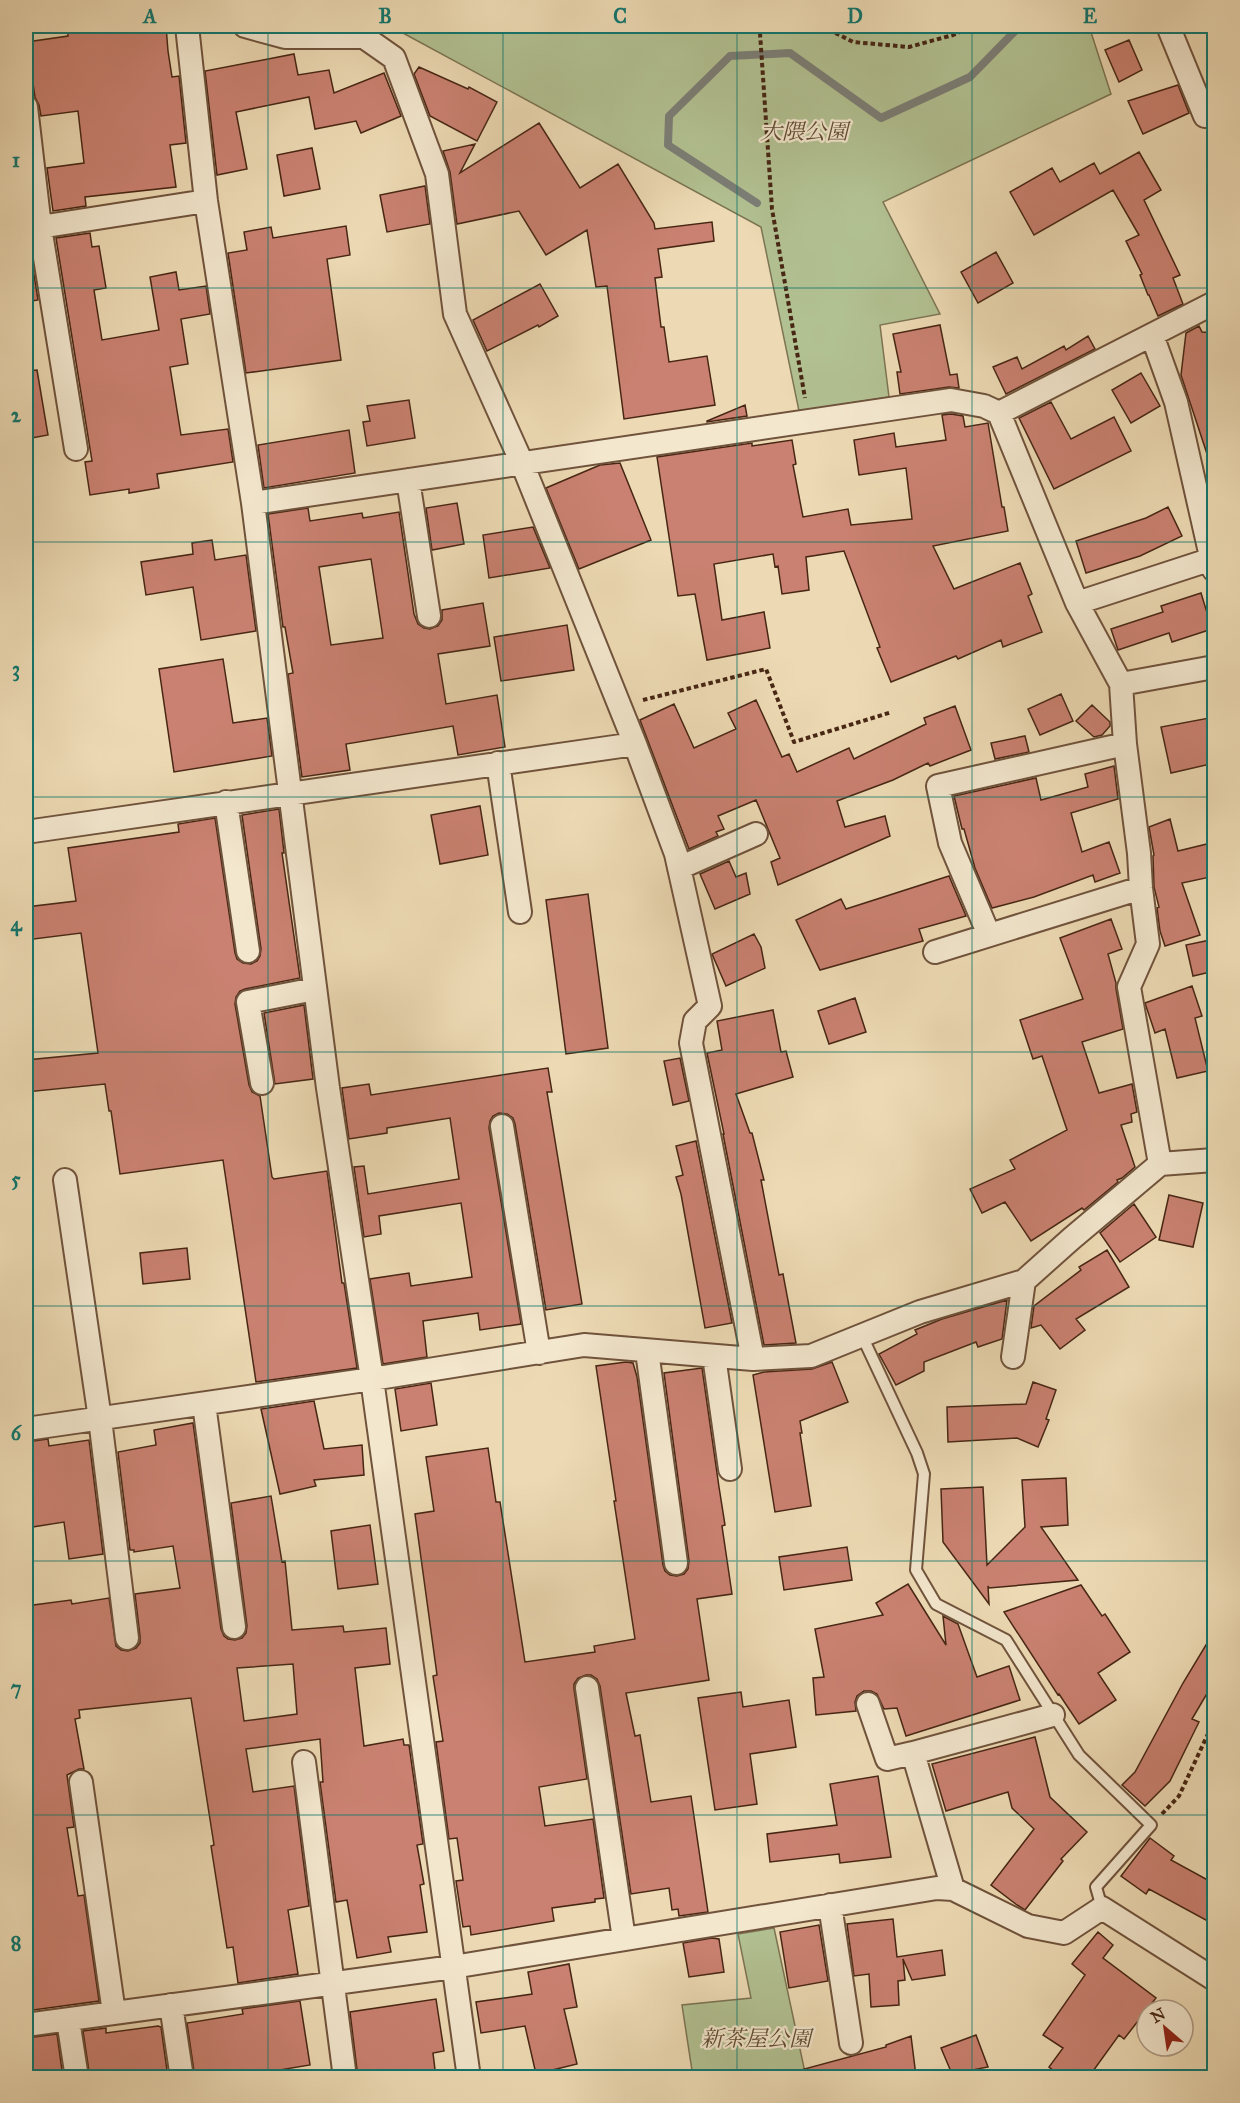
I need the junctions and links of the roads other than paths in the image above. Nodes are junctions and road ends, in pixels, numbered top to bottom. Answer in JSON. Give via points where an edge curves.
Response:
{"nodes":[{"id":1,"x":187,"y":26,"type":"edge"},
{"id":2,"x":245,"y":26,"type":"edge"},
{"id":3,"x":1168,"y":26,"type":"edge"},
{"id":4,"x":26,"y":107,"type":"edge"},
{"id":5,"x":1215,"y":114,"type":"edge"},
{"id":6,"x":207,"y":201,"type":"junction"},
{"id":7,"x":33,"y":228,"type":"edge"},
{"id":8,"x":1215,"y":303,"type":"edge"},
{"id":9,"x":1152,"y":335,"type":"junction"},
{"id":10,"x":999,"y":413,"type":"junction"},
{"id":11,"x":76,"y":449,"type":"dead end"},
{"id":12,"x":522,"y":463,"type":"junction"},
{"id":13,"x":408,"y":480,"type":"junction"},
{"id":14,"x":253,"y":503,"type":"junction"},
{"id":15,"x":1213,"y":564,"type":"edge"},
{"id":16,"x":1077,"y":603,"type":"junction"},
{"id":17,"x":429,"y":616,"type":"dead end"},
{"id":18,"x":1215,"y":668,"type":"edge"},
{"id":19,"x":1121,"y":684,"type":"junction"},
{"id":20,"x":635,"y":744,"type":"junction"},
{"id":21,"x":1125,"y":744,"type":"junction"},
{"id":22,"x":498,"y":763,"type":"junction"},
{"id":23,"x":289,"y":793,"type":"junction"},
{"id":24,"x":226,"y":802,"type":"junction"},
{"id":25,"x":26,"y":832,"type":"edge"},
{"id":26,"x":756,"y":834,"type":"dead end"},
{"id":27,"x":679,"y":868,"type":"junction"},
{"id":28,"x":1140,"y":888,"type":"junction"},
{"id":29,"x":520,"y":912,"type":"dead end"},
{"id":30,"x":989,"y":935,"type":"junction"},
{"id":31,"x":248,"y":951,"type":"dead end"},
{"id":32,"x":935,"y":952,"type":"dead end"},
{"id":33,"x":315,"y":989,"type":"junction"},
{"id":34,"x":262,"y":1083,"type":"dead end"},
{"id":35,"x":502,"y":1126,"type":"dead end"},
{"id":36,"x":1215,"y":1160,"type":"edge"},
{"id":37,"x":1160,"y":1164,"type":"junction"},
{"id":38,"x":65,"y":1180,"type":"dead end"},
{"id":39,"x":1024,"y":1281,"type":"junction"},
{"id":40,"x":862,"y":1336,"type":"junction"},
{"id":41,"x":647,"y":1351,"type":"junction"},
{"id":42,"x":538,"y":1353,"type":"junction"},
{"id":43,"x":714,"y":1356,"type":"junction"},
{"id":44,"x":1013,"y":1357,"type":"dead end"},
{"id":45,"x":753,"y":1359,"type":"junction"},
{"id":46,"x":372,"y":1379,"type":"junction"},
{"id":47,"x":204,"y":1404,"type":"junction"},
{"id":48,"x":100,"y":1419,"type":"junction"},
{"id":49,"x":26,"y":1430,"type":"edge"},
{"id":50,"x":730,"y":1469,"type":"dead end"},
{"id":51,"x":676,"y":1563,"type":"dead end"},
{"id":52,"x":234,"y":1627,"type":"dead end"},
{"id":53,"x":127,"y":1638,"type":"dead end"},
{"id":54,"x":587,"y":1688,"type":"dead end"},
{"id":55,"x":868,"y":1704,"type":"dead end"},
{"id":56,"x":1053,"y":1715,"type":"junction"},
{"id":57,"x":913,"y":1753,"type":"junction"},
{"id":58,"x":304,"y":1762,"type":"dead end"},
{"id":59,"x":81,"y":1782,"type":"dead end"},
{"id":60,"x":953,"y":1889,"type":"junction"},
{"id":61,"x":830,"y":1905,"type":"junction"},
{"id":62,"x":1102,"y":1908,"type":"junction"},
{"id":63,"x":624,"y":1939,"type":"junction"},
{"id":64,"x":453,"y":1967,"type":"junction"},
{"id":65,"x":1215,"y":1979,"type":"edge"},
{"id":66,"x":333,"y":1983,"type":"junction"},
{"id":67,"x":171,"y":2006,"type":"junction"},
{"id":68,"x":114,"y":2013,"type":"junction"},
{"id":69,"x":68,"y":2020,"type":"junction"},
{"id":70,"x":26,"y":2025,"type":"edge"},
{"id":71,"x":851,"y":2043,"type":"dead end"},
{"id":72,"x":77,"y":2078,"type":"edge"},
{"id":73,"x":182,"y":2078,"type":"edge"},
{"id":74,"x":345,"y":2078,"type":"edge"},
{"id":75,"x":469,"y":2078,"type":"edge"}],
"edges":[{"from":1,"to":6,"type":"street"},
{"from":2,"to":12,"type":"street","via":[[285,36],[364,37],[394,58],[437,174],[455,314]]},
{"from":3,"to":5,"type":"street","via":[[1204,116]]},
{"from":4,"to":7,"type":"street"},
{"from":6,"to":7,"type":"street"},
{"from":6,"to":14,"type":"street"},
{"from":7,"to":11,"type":"street"},
{"from":8,"to":9,"type":"street"},
{"from":9,"to":10,"type":"street"},
{"from":9,"to":15,"type":"street","via":[[1176,402]]},
{"from":10,"to":12,"type":"street","via":[[984,405],[951,400]]},
{"from":10,"to":16,"type":"street"},
{"from":12,"to":13,"type":"street"},
{"from":12,"to":20,"type":"street"},
{"from":13,"to":14,"type":"street"},
{"from":13,"to":17,"type":"street"},
{"from":14,"to":23,"type":"street"},
{"from":15,"to":16,"type":"street"},
{"from":16,"to":19,"type":"street"},
{"from":18,"to":19,"type":"street"},
{"from":19,"to":21,"type":"street"},
{"from":20,"to":22,"type":"street"},
{"from":20,"to":27,"type":"street"},
{"from":21,"to":28,"type":"street"},
{"from":21,"to":30,"type":"street","via":[[938,786],[950,843]]},
{"from":22,"to":23,"type":"street"},
{"from":22,"to":29,"type":"street"},
{"from":23,"to":24,"type":"street"},
{"from":23,"to":33,"type":"street"},
{"from":24,"to":25,"type":"street"},
{"from":24,"to":31,"type":"street"},
{"from":26,"to":27,"type":"street"},
{"from":27,"to":45,"type":"street","via":[[710,1006],[695,1021],[691,1043]]},
{"from":28,"to":30,"type":"street"},
{"from":28,"to":37,"type":"street","via":[[1148,944],[1129,987]]},
{"from":30,"to":32,"type":"street"},
{"from":33,"to":34,"type":"street","via":[[248,1002]]},
{"from":33,"to":46,"type":"street"},
{"from":35,"to":42,"type":"street"},
{"from":36,"to":37,"type":"street"},
{"from":37,"to":39,"type":"street"},
{"from":38,"to":48,"type":"street"},
{"from":39,"to":40,"type":"street","via":[[920,1312]]},
{"from":39,"to":44,"type":"street"},
{"from":40,"to":45,"type":"street","via":[[811,1356]]},
{"from":40,"to":56,"type":"lane","via":[[924,1474],[916,1570],[936,1604],[1006,1640]]},
{"from":41,"to":42,"type":"street","via":[[584,1346]]},
{"from":41,"to":43,"type":"street"},
{"from":41,"to":51,"type":"street"},
{"from":42,"to":46,"type":"street"},
{"from":43,"to":45,"type":"street"},
{"from":43,"to":50,"type":"street"},
{"from":46,"to":47,"type":"street"},
{"from":46,"to":64,"type":"street"},
{"from":47,"to":48,"type":"street"},
{"from":47,"to":52,"type":"street"},
{"from":48,"to":49,"type":"street"},
{"from":48,"to":53,"type":"street"},
{"from":54,"to":63,"type":"street"},
{"from":55,"to":57,"type":"street","via":[[887,1759]]},
{"from":56,"to":57,"type":"street"},
{"from":56,"to":62,"type":"lane","via":[[1079,1755],[1151,1825],[1096,1887]]},
{"from":57,"to":60,"type":"street"},
{"from":58,"to":66,"type":"street"},
{"from":59,"to":68,"type":"street"},
{"from":60,"to":61,"type":"street","via":[[937,1888]]},
{"from":60,"to":62,"type":"street","via":[[1028,1926],[1064,1933]]},
{"from":61,"to":63,"type":"street"},
{"from":61,"to":71,"type":"street"},
{"from":62,"to":65,"type":"street"},
{"from":63,"to":64,"type":"street"},
{"from":64,"to":66,"type":"street"},
{"from":64,"to":75,"type":"street"},
{"from":66,"to":67,"type":"street"},
{"from":66,"to":74,"type":"street"},
{"from":67,"to":68,"type":"street"},
{"from":67,"to":73,"type":"street"},
{"from":68,"to":69,"type":"street"},
{"from":69,"to":70,"type":"street"},
{"from":69,"to":72,"type":"street"}]}
